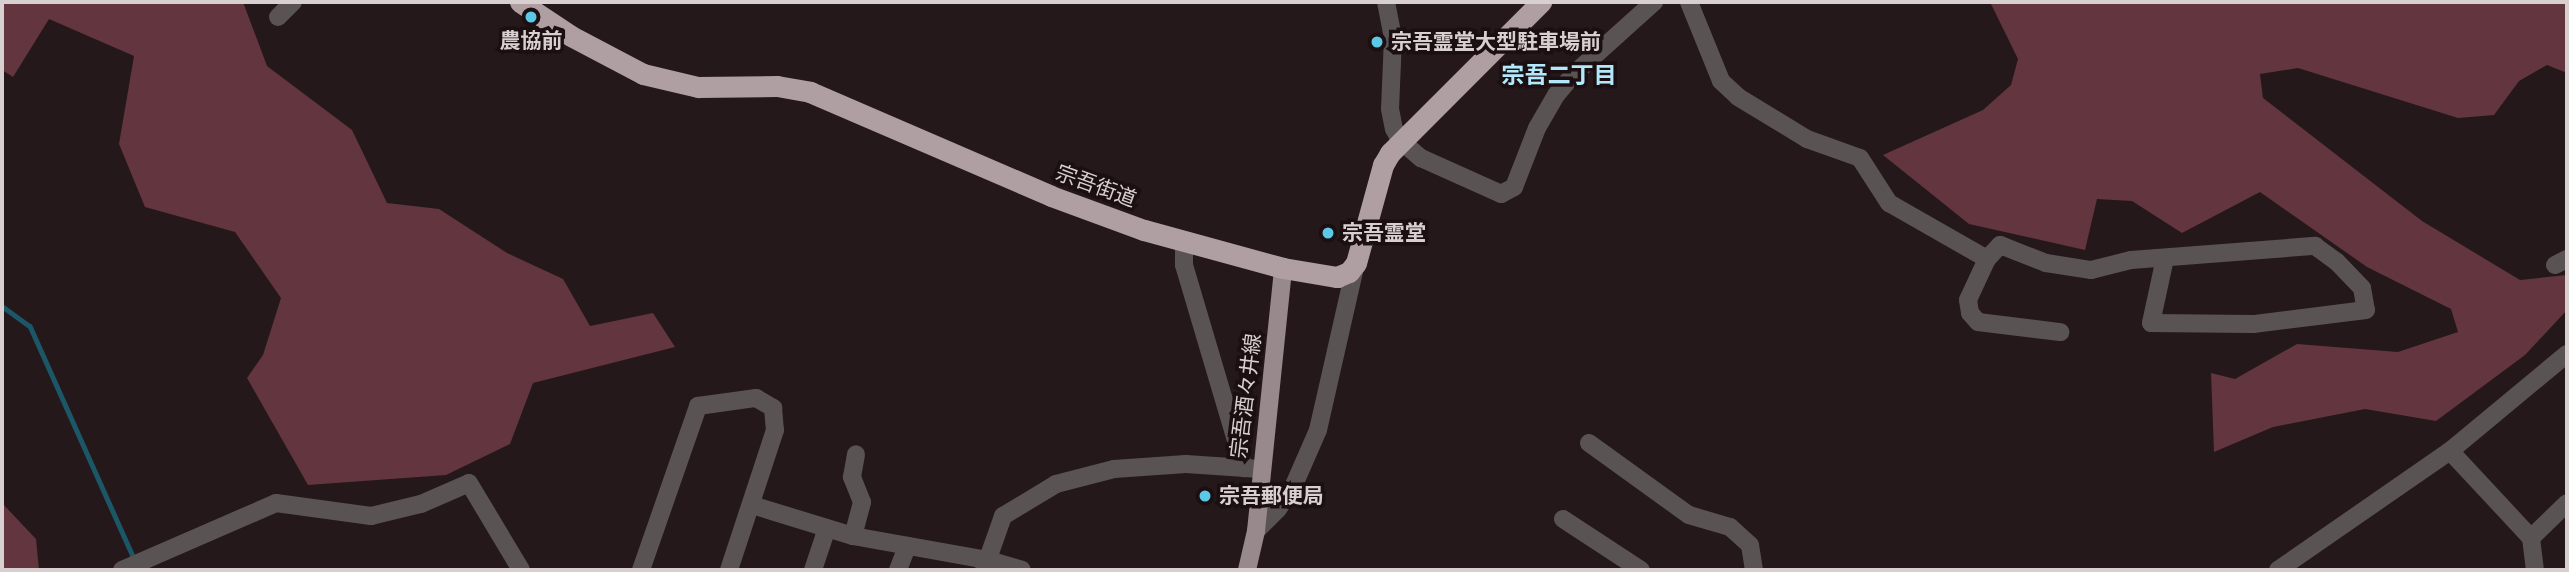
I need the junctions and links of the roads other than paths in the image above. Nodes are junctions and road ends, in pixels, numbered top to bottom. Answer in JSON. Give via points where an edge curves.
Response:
{"nodes":[{"id":1,"x":293,"y":2,"type":"edge"},
{"id":2,"x":520,"y":2,"type":"edge"},
{"id":3,"x":1386,"y":2,"type":"edge"},
{"id":4,"x":1541,"y":2,"type":"edge"},
{"id":5,"x":1654,"y":2,"type":"edge"},
{"id":6,"x":1689,"y":2,"type":"edge"},
{"id":7,"x":278,"y":17,"type":"dead end"},
{"id":8,"x":1401,"y":140,"type":"junction"},
{"id":9,"x":1184,"y":241,"type":"junction"},
{"id":10,"x":2165,"y":258,"type":"junction"},
{"id":11,"x":1987,"y":259,"type":"junction"},
{"id":12,"x":1356,"y":263,"type":"junction"},
{"id":13,"x":1283,"y":268,"type":"junction"},
{"id":14,"x":2060,"y":332,"type":"dead end"},
{"id":15,"x":2567,"y":354,"type":"edge"},
{"id":16,"x":1589,"y":443,"type":"dead end"},
{"id":17,"x":2450,"y":451,"type":"junction"},
{"id":18,"x":856,"y":454,"type":"dead end"},
{"id":19,"x":1252,"y":468,"type":"junction"},
{"id":20,"x":2567,"y":503,"type":"edge"},
{"id":21,"x":752,"y":505,"type":"junction"},
{"id":22,"x":1563,"y":519,"type":"dead end"},
{"id":23,"x":827,"y":528,"type":"junction"},
{"id":24,"x":1256,"y":531,"type":"junction"},
{"id":25,"x":853,"y":536,"type":"junction"},
{"id":26,"x":2531,"y":538,"type":"junction"},
{"id":27,"x":906,"y":545,"type":"junction"},
{"id":28,"x":986,"y":565,"type":"edge"},
{"id":29,"x":122,"y":570,"type":"edge"},
{"id":30,"x":522,"y":570,"type":"edge"},
{"id":31,"x":641,"y":570,"type":"edge"},
{"id":32,"x":729,"y":570,"type":"edge"},
{"id":33,"x":813,"y":570,"type":"edge"},
{"id":34,"x":898,"y":570,"type":"edge"},
{"id":35,"x":1022,"y":570,"type":"edge"},
{"id":36,"x":1247,"y":570,"type":"edge"},
{"id":37,"x":1641,"y":570,"type":"edge"},
{"id":38,"x":1754,"y":570,"type":"edge"},
{"id":39,"x":2278,"y":570,"type":"edge"},
{"id":40,"x":2535,"y":570,"type":"edge"}],
"edges":[{"from":1,"to":7,"type":"street"},
{"from":2,"to":9,"type":"highway","name":"宗吾街道","via":[[571,36],[643,74],[698,87],[777,86],[810,92],[1051,196]]},
{"from":3,"to":8,"type":"street","via":[[1393,38],[1390,109]]},
{"from":4,"to":8,"type":"highway"},
{"from":5,"to":8,"type":"street","via":[[1558,94],[1538,128],[1514,187],[1501,194],[1421,158]]},
{"from":6,"to":11,"type":"street","via":[[1721,81],[1738,97],[1807,139],[1860,158],[1889,203]]},
{"from":8,"to":12,"type":"highway","via":[[1383,165]]},
{"from":9,"to":13,"type":"highway","name":"宗吾街道"},
{"from":9,"to":19,"type":"street","via":[[1184,265]]},
{"from":10,"to":10,"type":"street","via":[[2315,246],[2362,288],[2366,310],[2253,324],[2151,323]]},
{"from":10,"to":11,"type":"street","via":[[2091,270],[2046,263],[2000,245]]},
{"from":11,"to":14,"type":"street","via":[[1969,300],[1970,313],[1978,322]]},
{"from":12,"to":13,"type":"highway","name":"宗吾街道","via":[[1337,277]]},
{"from":12,"to":24,"type":"street","via":[[1318,430],[1294,485]]},
{"from":13,"to":19,"type":"main road","name":"宗吾酒々井線"},
{"from":15,"to":17,"type":"street"},
{"from":16,"to":38,"type":"street","via":[[1689,515],[1730,527],[1750,545]]},
{"from":17,"to":26,"type":"street"},
{"from":17,"to":39,"type":"street"},
{"from":18,"to":25,"type":"street","via":[[852,477],[862,502]]},
{"from":19,"to":24,"type":"main road","name":"宗吾酒々井線"},
{"from":19,"to":28,"type":"street","via":[[1186,464],[1114,469],[1056,484],[1003,516]]},
{"from":20,"to":26,"type":"street"},
{"from":21,"to":23,"type":"street"},
{"from":21,"to":31,"type":"street","via":[[775,430],[773,408],[756,398],[698,406]]},
{"from":21,"to":32,"type":"street"},
{"from":22,"to":37,"type":"street"},
{"from":23,"to":25,"type":"street"},
{"from":23,"to":33,"type":"street"},
{"from":24,"to":36,"type":"main road","name":"宗吾酒々井線"},
{"from":25,"to":27,"type":"street"},
{"from":26,"to":40,"type":"street"},
{"from":27,"to":28,"type":"street"},
{"from":27,"to":34,"type":"street"},
{"from":28,"to":35,"type":"street"},
{"from":29,"to":30,"type":"street","via":[[276,503],[371,516],[421,504],[469,483]]}]}
